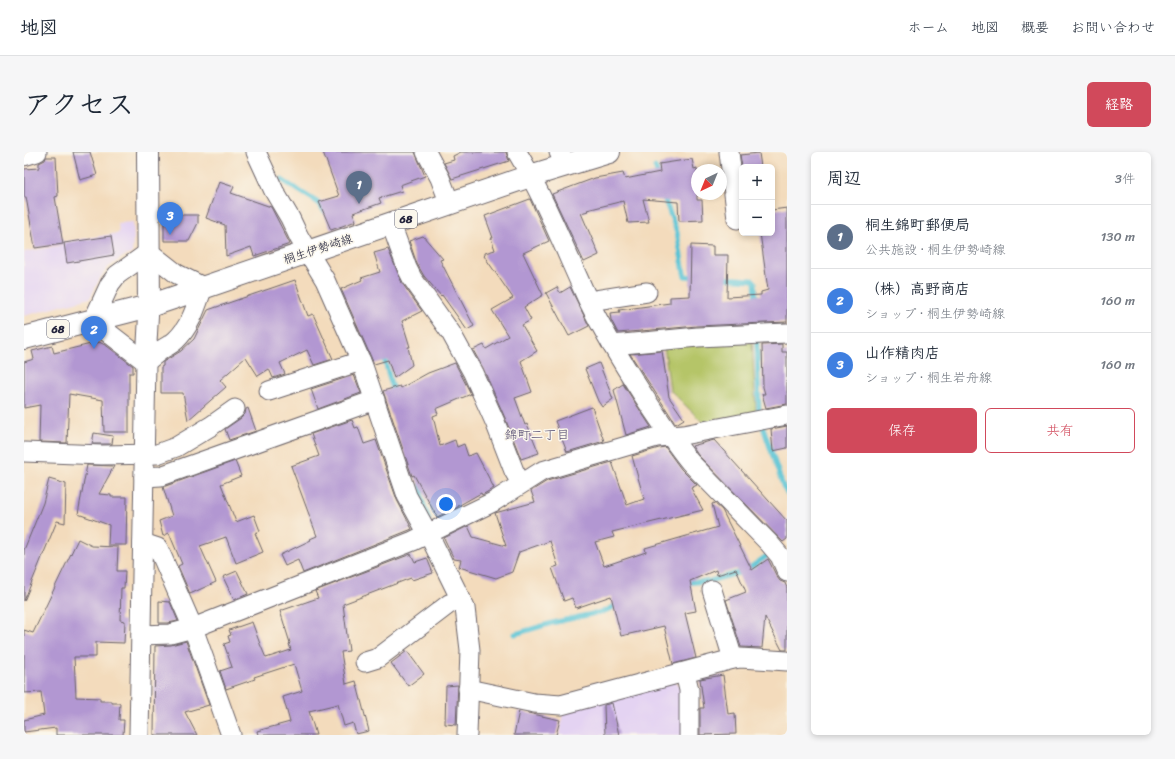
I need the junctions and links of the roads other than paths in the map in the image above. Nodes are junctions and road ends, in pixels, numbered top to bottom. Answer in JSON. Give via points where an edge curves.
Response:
{"nodes":[{"id":1,"x":37,"y":152,"type":"edge"},
{"id":2,"x":148,"y":152,"type":"edge"},
{"id":3,"x":256,"y":152,"type":"edge"},
{"id":4,"x":426,"y":152,"type":"edge"},
{"id":5,"x":517,"y":152,"type":"edge"},
{"id":6,"x":609,"y":152,"type":"edge"},
{"id":7,"x":729,"y":152,"type":"edge"},
{"id":8,"x":24,"y":156,"type":"edge"},
{"id":9,"x":562,"y":159,"type":"edge"},
{"id":10,"x":530,"y":176,"type":"junction"},
{"id":11,"x":450,"y":204,"type":"junction"},
{"id":12,"x":737,"y":220,"type":"dead end"},
{"id":13,"x":391,"y":224,"type":"junction"},
{"id":14,"x":149,"y":252,"type":"junction"},
{"id":15,"x":309,"y":252,"type":"junction"},
{"id":16,"x":203,"y":287,"type":"junction"},
{"id":17,"x":648,"y":292,"type":"dead end"},
{"id":18,"x":589,"y":301,"type":"junction"},
{"id":19,"x":149,"y":306,"type":"junction"},
{"id":20,"x":93,"y":321,"type":"junction"},
{"id":21,"x":787,"y":333,"type":"edge"},
{"id":22,"x":24,"y":338,"type":"edge"},
{"id":23,"x":612,"y":345,"type":"junction"},
{"id":24,"x":361,"y":361,"type":"junction"},
{"id":25,"x":146,"y":362,"type":"junction"},
{"id":26,"x":269,"y":391,"type":"dead end"},
{"id":27,"x":374,"y":400,"type":"junction"},
{"id":28,"x":235,"y":409,"type":"dead end"},
{"id":29,"x":787,"y":415,"type":"edge"},
{"id":30,"x":670,"y":436,"type":"junction"},
{"id":31,"x":24,"y":452,"type":"edge"},
{"id":32,"x":144,"y":454,"type":"junction"},
{"id":33,"x":144,"y":477,"type":"junction"},
{"id":34,"x":521,"y":483,"type":"junction"},
{"id":35,"x":428,"y":533,"type":"junction"},
{"id":36,"x":143,"y":543,"type":"junction"},
{"id":37,"x":785,"y":561,"type":"edge"},
{"id":38,"x":712,"y":590,"type":"dead end"},
{"id":39,"x":461,"y":598,"type":"junction"},
{"id":40,"x":193,"y":628,"type":"junction"},
{"id":41,"x":141,"y":635,"type":"junction"},
{"id":42,"x":733,"y":659,"type":"junction"},
{"id":43,"x":787,"y":661,"type":"edge"},
{"id":44,"x":365,"y":663,"type":"dead end"},
{"id":45,"x":685,"y":673,"type":"junction"},
{"id":46,"x":468,"y":689,"type":"junction"},
{"id":47,"x":139,"y":735,"type":"edge"},
{"id":48,"x":231,"y":735,"type":"edge"},
{"id":49,"x":467,"y":735,"type":"edge"},
{"id":50,"x":689,"y":735,"type":"edge"}],
"edges":[{"from":1,"to":8,"type":"street"},
{"from":2,"to":14,"type":"main road"},
{"from":3,"to":15,"type":"street","via":[[274,191]]},
{"from":4,"to":11,"type":"street"},
{"from":5,"to":10,"type":"street"},
{"from":6,"to":9,"type":"main road","name":"桐生伊勢崎線","number":"68"},
{"from":7,"to":12,"type":"street"},
{"from":9,"to":10,"type":"main road","name":"桐生伊勢崎線","number":"68"},
{"from":10,"to":11,"type":"main road","name":"桐生伊勢崎線","number":"68"},
{"from":10,"to":18,"type":"street"},
{"from":11,"to":13,"type":"main road","name":"桐生伊勢崎線","number":"68"},
{"from":13,"to":15,"type":"main road","name":"桐生伊勢崎線","number":"68"},
{"from":13,"to":34,"type":"street","via":[[412,278],[451,333],[474,373]]},
{"from":14,"to":16,"type":"street","via":[[177,274]]},
{"from":14,"to":19,"type":"main road"},
{"from":14,"to":20,"type":"street","via":[[117,275],[110,284]]},
{"from":15,"to":16,"type":"main road","name":"桐生伊勢崎線","number":"68"},
{"from":15,"to":24,"type":"street","via":[[325,280]]},
{"from":16,"to":19,"type":"main road","name":"桐生伊勢崎線","number":"68"},
{"from":16,"to":25,"type":"street","via":[[181,335]]},
{"from":17,"to":18,"type":"street"},
{"from":18,"to":23,"type":"street"},
{"from":19,"to":20,"type":"main road","name":"桐生伊勢崎線","number":"68"},
{"from":19,"to":25,"type":"street"},
{"from":20,"to":22,"type":"main road","name":"桐生伊勢崎線","number":"68"},
{"from":20,"to":25,"type":"street"},
{"from":21,"to":23,"type":"street","via":[[698,337]]},
{"from":23,"to":30,"type":"street"},
{"from":24,"to":26,"type":"street"},
{"from":24,"to":27,"type":"street"},
{"from":25,"to":32,"type":"street"},
{"from":27,"to":33,"type":"street","via":[[161,476]]},
{"from":27,"to":35,"type":"street","via":[[407,496]]},
{"from":28,"to":32,"type":"street","via":[[176,447],[157,454]]},
{"from":29,"to":30,"type":"street"},
{"from":30,"to":34,"type":"street","via":[[657,437],[560,465],[542,471]]},
{"from":30,"to":37,"type":"street","via":[[690,462]]},
{"from":31,"to":32,"type":"street"},
{"from":32,"to":33,"type":"street"},
{"from":33,"to":36,"type":"street"},
{"from":34,"to":35,"type":"street","via":[[493,502]]},
{"from":35,"to":39,"type":"street"},
{"from":35,"to":40,"type":"street"},
{"from":36,"to":40,"type":"street","via":[[158,548]]},
{"from":36,"to":41,"type":"street"},
{"from":38,"to":42,"type":"street"},
{"from":39,"to":44,"type":"street","via":[[378,658]]},
{"from":39,"to":46,"type":"street","via":[[466,613],[470,650]]},
{"from":40,"to":41,"type":"street","via":[[170,634]]},
{"from":40,"to":48,"type":"street"},
{"from":41,"to":47,"type":"street"},
{"from":42,"to":43,"type":"street"},
{"from":42,"to":45,"type":"street"},
{"from":45,"to":46,"type":"street","via":[[561,705],[534,703]]},
{"from":45,"to":50,"type":"street","via":[[689,690]]},
{"from":46,"to":49,"type":"street"}]}
